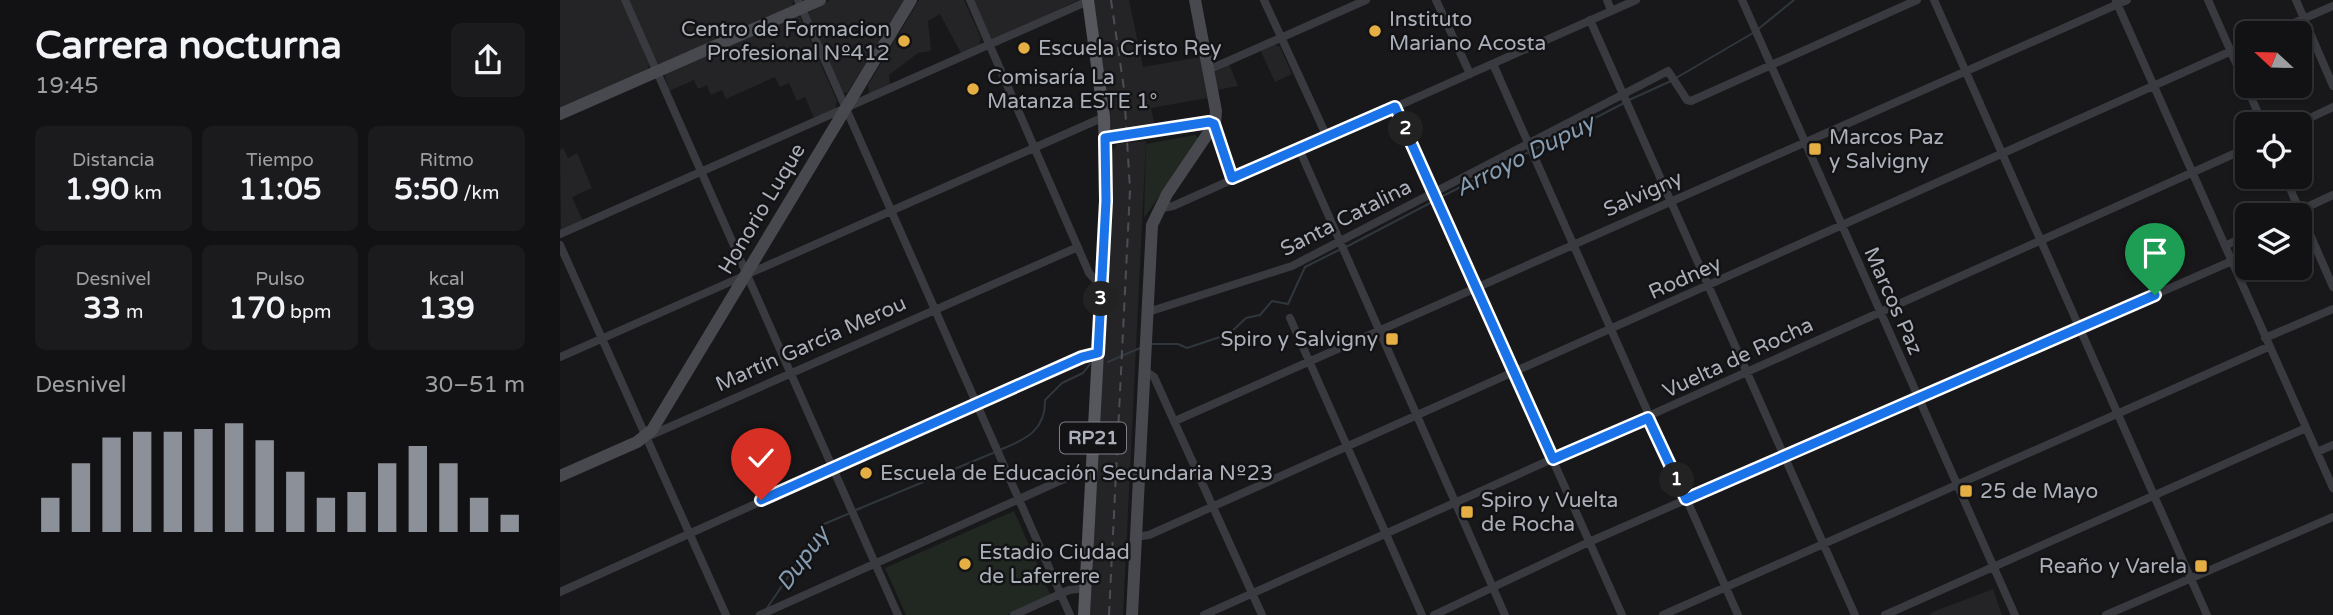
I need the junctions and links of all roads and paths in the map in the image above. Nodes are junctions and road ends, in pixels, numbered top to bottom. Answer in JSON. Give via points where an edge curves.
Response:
{"nodes":[{"id":1,"x":625,"y":0,"type":"edge"},
{"id":2,"x":820,"y":0,"type":"edge"},
{"id":3,"x":911,"y":0,"type":"edge"},
{"id":4,"x":970,"y":0,"type":"edge"},
{"id":5,"x":1195,"y":0,"type":"edge"},
{"id":6,"x":1264,"y":0,"type":"edge"},
{"id":7,"x":1366,"y":0,"type":"edge"},
{"id":8,"x":1436,"y":0,"type":"edge"},
{"id":9,"x":1607,"y":0,"type":"edge"},
{"id":10,"x":1636,"y":0,"type":"edge"},
{"id":11,"x":1742,"y":0,"type":"edge"},
{"id":12,"x":1917,"y":0,"type":"edge"},
{"id":13,"x":1934,"y":0,"type":"edge"},
{"id":14,"x":2127,"y":0,"type":"edge"},
{"id":15,"x":2208,"y":0,"type":"edge"},
{"id":16,"x":2296,"y":0,"type":"edge"},
{"id":17,"x":1088,"y":1,"type":"edge"},
{"id":18,"x":2117,"y":2,"type":"edge"},
{"id":19,"x":800,"y":4,"type":"edge"},
{"id":20,"x":2333,"y":6,"type":"edge"},
{"id":21,"x":1611,"y":10,"type":"junction"},
{"id":22,"x":2304,"y":18,"type":"junction"},
{"id":23,"x":1590,"y":20,"type":"junction"},
{"id":24,"x":2297,"y":21,"type":"edge"},
{"id":25,"x":1281,"y":38,"type":"junction"},
{"id":26,"x":989,"y":44,"type":"junction"},
{"id":27,"x":2235,"y":50,"type":"edge"},
{"id":28,"x":2232,"y":51,"type":"junction"},
{"id":29,"x":1770,"y":63,"type":"junction"},
{"id":30,"x":1493,"y":64,"type":"junction"},
{"id":31,"x":1208,"y":70,"type":"junction"},
{"id":32,"x":657,"y":71,"type":"junction"},
{"id":33,"x":1965,"y":72,"type":"junction"},
{"id":34,"x":1470,"y":74,"type":"junction"},
{"id":35,"x":2155,"y":86,"type":"junction"},
{"id":36,"x":2333,"y":86,"type":"edge"},
{"id":37,"x":1623,"y":96,"type":"junction"},
{"id":38,"x":1395,"y":107,"type":"junction"},
{"id":39,"x":2333,"y":107,"type":"edge"},
{"id":40,"x":846,"y":108,"type":"junction"},
{"id":41,"x":2258,"y":112,"type":"edge"},
{"id":42,"x":560,"y":114,"type":"edge"},
{"id":43,"x":1104,"y":117,"type":"junction"},
{"id":44,"x":2312,"y":117,"type":"edge"},
{"id":45,"x":1214,"y":124,"type":"junction"},
{"id":46,"x":1326,"y":137,"type":"junction"},
{"id":47,"x":1105,"y":138,"type":"junction"},
{"id":48,"x":1805,"y":142,"type":"junction"},
{"id":49,"x":1529,"y":145,"type":"junction"},
{"id":50,"x":1034,"y":147,"type":"junction"},
{"id":51,"x":1300,"y":150,"type":"junction"},
{"id":52,"x":2002,"y":154,"type":"junction"},
{"id":53,"x":2235,"y":154,"type":"edge"},
{"id":54,"x":702,"y":172,"type":"junction"},
{"id":55,"x":2194,"y":173,"type":"junction"},
{"id":56,"x":1232,"y":178,"type":"junction"},
{"id":57,"x":1434,"y":193,"type":"junction"},
{"id":58,"x":2333,"y":195,"type":"edge"},
{"id":59,"x":1671,"y":200,"type":"junction"},
{"id":60,"x":2312,"y":205,"type":"edge"},
{"id":61,"x":1158,"y":209,"type":"junction"},
{"id":62,"x":890,"y":211,"type":"junction"},
{"id":63,"x":1842,"y":227,"type":"junction"},
{"id":64,"x":560,"y":234,"type":"edge"},
{"id":65,"x":2312,"y":240,"type":"edge"},
{"id":66,"x":2235,"y":241,"type":"edge"},
{"id":67,"x":2041,"y":242,"type":"junction"},
{"id":68,"x":1340,"y":243,"type":"junction"},
{"id":69,"x":560,"y":245,"type":"edge"},
{"id":70,"x":1573,"y":245,"type":"junction"},
{"id":71,"x":2225,"y":246,"type":"junction"},
{"id":72,"x":1078,"y":247,"type":"junction"},
{"id":73,"x":2232,"y":261,"type":"junction"},
{"id":74,"x":746,"y":275,"type":"junction"},
{"id":75,"x":1476,"y":286,"type":"junction"},
{"id":76,"x":1102,"y":287,"type":"junction"},
{"id":77,"x":1709,"y":287,"type":"junction"},
{"id":78,"x":2333,"y":287,"type":"edge"},
{"id":79,"x":2333,"y":309,"type":"edge"},
{"id":80,"x":935,"y":310,"type":"junction"},
{"id":81,"x":1148,"y":312,"type":"junction"},
{"id":82,"x":1879,"y":312,"type":"junction"},
{"id":83,"x":1290,"y":318,"type":"dead end"},
{"id":84,"x":2079,"y":328,"type":"junction"},
{"id":85,"x":1378,"y":331,"type":"junction"},
{"id":86,"x":1610,"y":331,"type":"junction"},
{"id":87,"x":601,"y":339,"type":"junction"},
{"id":88,"x":2266,"y":343,"type":"junction"},
{"id":89,"x":1098,"y":353,"type":"junction"},
{"id":90,"x":560,"y":357,"type":"edge"},
{"id":91,"x":1309,"y":360,"type":"junction"},
{"id":92,"x":1144,"y":370,"type":"junction"},
{"id":93,"x":790,"y":373,"type":"junction"},
{"id":94,"x":1515,"y":373,"type":"junction"},
{"id":95,"x":1747,"y":374,"type":"junction"},
{"id":96,"x":1918,"y":399,"type":"junction"},
{"id":97,"x":977,"y":404,"type":"junction"},
{"id":98,"x":2118,"y":413,"type":"junction"},
{"id":99,"x":1416,"y":416,"type":"junction"},
{"id":100,"x":1648,"y":418,"type":"junction"},
{"id":101,"x":1175,"y":421,"type":"junction"},
{"id":102,"x":2306,"y":428,"type":"junction"},
{"id":103,"x":646,"y":437,"type":"junction"},
{"id":104,"x":2333,"y":444,"type":"edge"},
{"id":105,"x":1347,"y":446,"type":"junction"},
{"id":106,"x":2317,"y":452,"type":"junction"},
{"id":107,"x":1784,"y":457,"type":"junction"},
{"id":108,"x":1553,"y":459,"type":"junction"},
{"id":109,"x":832,"y":469,"type":"junction"},
{"id":110,"x":1092,"y":473,"type":"junction"},
{"id":111,"x":560,"y":476,"type":"edge"},
{"id":112,"x":1956,"y":484,"type":"junction"},
{"id":113,"x":2333,"y":488,"type":"edge"},
{"id":114,"x":2155,"y":496,"type":"junction"},
{"id":115,"x":1686,"y":499,"type":"junction"},
{"id":116,"x":1018,"y":500,"type":"junction"},
{"id":117,"x":1455,"y":503,"type":"junction"},
{"id":118,"x":1213,"y":506,"type":"junction"},
{"id":119,"x":2333,"y":517,"type":"edge"},
{"id":120,"x":691,"y":532,"type":"junction"},
{"id":121,"x":1386,"y":532,"type":"junction"},
{"id":122,"x":1135,"y":537,"type":"junction"},
{"id":123,"x":1589,"y":542,"type":"junction"},
{"id":124,"x":1824,"y":542,"type":"junction"},
{"id":125,"x":875,"y":564,"type":"junction"},
{"id":126,"x":1993,"y":566,"type":"junction"},
{"id":127,"x":2190,"y":578,"type":"junction"},
{"id":128,"x":1493,"y":587,"type":"junction"},
{"id":129,"x":1086,"y":588,"type":"junction"},
{"id":130,"x":1725,"y":588,"type":"junction"},
{"id":131,"x":560,"y":592,"type":"edge"},
{"id":132,"x":1061,"y":594,"type":"junction"},
{"id":133,"x":1253,"y":594,"type":"junction"},
{"id":134,"x":726,"y":615,"type":"edge"},
{"id":135,"x":760,"y":615,"type":"edge"},
{"id":136,"x":898,"y":615,"type":"edge"},
{"id":137,"x":1014,"y":615,"type":"edge"},
{"id":138,"x":1070,"y":615,"type":"edge"},
{"id":139,"x":1084,"y":615,"type":"edge"},
{"id":140,"x":1132,"y":615,"type":"edge"},
{"id":141,"x":1204,"y":615,"type":"edge"},
{"id":142,"x":1262,"y":615,"type":"edge"},
{"id":143,"x":1422,"y":615,"type":"edge"},
{"id":144,"x":1434,"y":615,"type":"edge"},
{"id":145,"x":1505,"y":615,"type":"edge"},
{"id":146,"x":1622,"y":615,"type":"edge"},
{"id":147,"x":1663,"y":615,"type":"edge"},
{"id":148,"x":1738,"y":615,"type":"edge"},
{"id":149,"x":1855,"y":615,"type":"edge"},
{"id":150,"x":1885,"y":615,"type":"edge"},
{"id":151,"x":2015,"y":615,"type":"edge"},
{"id":152,"x":2106,"y":615,"type":"edge"},
{"id":153,"x":2207,"y":615,"type":"edge"}],
"edges":[{"from":1,"to":32,"type":"street"},
{"from":2,"to":19,"type":"street"},
{"from":3,"to":40,"type":"street","name":"Honorio Luque"},
{"from":4,"to":26,"type":"street"},
{"from":5,"to":31,"type":"street"},
{"from":6,"to":25,"type":"street"},
{"from":7,"to":25,"type":"street"},
{"from":8,"to":34,"type":"street"},
{"from":9,"to":21,"type":"street"},
{"from":10,"to":21,"type":"street"},
{"from":11,"to":29,"type":"street","name":"Marcos Paz"},
{"from":12,"to":29,"type":"street","name":"Santa Catalina"},
{"from":13,"to":33,"type":"street"},
{"from":14,"to":18,"type":"street","name":"Salvigny"},
{"from":15,"to":28,"type":"street"},
{"from":16,"to":22,"type":"street"},
{"from":17,"to":26,"type":"street"},
{"from":17,"to":43,"type":"main road","number":"RP21"},
{"from":18,"to":33,"type":"street","name":"Salvigny"},
{"from":18,"to":35,"type":"street"},
{"from":19,"to":32,"type":"street"},
{"from":19,"to":40,"type":"street"},
{"from":20,"to":22,"type":"street"},
{"from":21,"to":23,"type":"street"},
{"from":22,"to":24,"type":"street"},
{"from":22,"to":36,"type":"street"},
{"from":23,"to":30,"type":"street"},
{"from":23,"to":37,"type":"street"},
{"from":25,"to":31,"type":"street"},
{"from":25,"to":46,"type":"street"},
{"from":26,"to":40,"type":"street"},
{"from":26,"to":50,"type":"street"},
{"from":27,"to":28,"type":"street","name":"Rodney"},
{"from":28,"to":35,"type":"street","name":"Rodney"},
{"from":28,"to":41,"type":"street"},
{"from":29,"to":37,"type":"street","name":"Santa Catalina","via":[[1691,101],[1668,71]]},
{"from":29,"to":48,"type":"street","name":"Marcos Paz"},
{"from":30,"to":34,"type":"street"},
{"from":30,"to":49,"type":"street"},
{"from":31,"to":45,"type":"street"},
{"from":32,"to":42,"type":"street"},
{"from":32,"to":54,"type":"street"},
{"from":33,"to":48,"type":"street","name":"Salvigny"},
{"from":33,"to":52,"type":"street"},
{"from":34,"to":38,"type":"street"},
{"from":35,"to":52,"type":"street","name":"Rodney"},
{"from":35,"to":55,"type":"street"},
{"from":37,"to":49,"type":"street","name":"Santa Catalina"},
{"from":37,"to":59,"type":"street"},
{"from":38,"to":46,"type":"street"},
{"from":38,"to":57,"type":"street"},
{"from":39,"to":44,"type":"street"},
{"from":40,"to":54,"type":"street"},
{"from":40,"to":62,"type":"street"},
{"from":40,"to":74,"type":"street","name":"Honorio Luque"},
{"from":43,"to":47,"type":"main road","number":"RP21"},
{"from":43,"to":50,"type":"street"},
{"from":45,"to":47,"type":"street"},
{"from":45,"to":56,"type":"street"},
{"from":45,"to":61,"type":"street"},
{"from":46,"to":51,"type":"street"},
{"from":47,"to":76,"type":"main road","number":"RP21"},
{"from":48,"to":59,"type":"street","name":"Salvigny"},
{"from":48,"to":63,"type":"street","name":"Marcos Paz"},
{"from":49,"to":57,"type":"street","name":"Santa Catalina"},
{"from":49,"to":70,"type":"street"},
{"from":50,"to":62,"type":"street"},
{"from":50,"to":72,"type":"street"},
{"from":51,"to":56,"type":"street"},
{"from":51,"to":68,"type":"street"},
{"from":52,"to":63,"type":"street","name":"Rodney"},
{"from":52,"to":67,"type":"street"},
{"from":53,"to":55,"type":"street","name":"Vuelta de Rocha"},
{"from":54,"to":64,"type":"street"},
{"from":54,"to":74,"type":"street"},
{"from":55,"to":67,"type":"street","name":"Vuelta de Rocha"},
{"from":55,"to":71,"type":"street"},
{"from":56,"to":61,"type":"street"},
{"from":57,"to":68,"type":"street","name":"Santa Catalina"},
{"from":57,"to":75,"type":"street"},
{"from":58,"to":60,"type":"street"},
{"from":59,"to":70,"type":"street","name":"Salvigny"},
{"from":59,"to":77,"type":"street"},
{"from":61,"to":81,"type":"street","via":[[1152,225]]},
{"from":62,"to":74,"type":"street"},
{"from":62,"to":80,"type":"street"},
{"from":63,"to":77,"type":"street","name":"Rodney"},
{"from":63,"to":82,"type":"street","name":"Marcos Paz"},
{"from":65,"to":78,"type":"street"},
{"from":66,"to":71,"type":"street"},
{"from":67,"to":82,"type":"street","name":"Vuelta de Rocha"},
{"from":67,"to":84,"type":"street"},
{"from":68,"to":81,"type":"street","name":"Santa Catalina","via":[[1287,269]]},
{"from":68,"to":85,"type":"street"},
{"from":69,"to":87,"type":"street"},
{"from":70,"to":75,"type":"street","name":"Salvigny"},
{"from":70,"to":86,"type":"street"},
{"from":71,"to":73,"type":"street"},
{"from":72,"to":76,"type":"street","via":[[1094,281]]},
{"from":72,"to":80,"type":"street","name":"Martín García Merou"},
{"from":73,"to":84,"type":"street"},
{"from":73,"to":88,"type":"street"},
{"from":74,"to":87,"type":"street"},
{"from":74,"to":93,"type":"street"},
{"from":74,"to":103,"type":"street","name":"Honorio Luque"},
{"from":75,"to":85,"type":"street","name":"Salvigny"},
{"from":75,"to":94,"type":"street"},
{"from":76,"to":89,"type":"main road","number":"RP21"},
{"from":77,"to":86,"type":"street","name":"Rodney"},
{"from":77,"to":95,"type":"street"},
{"from":79,"to":88,"type":"street"},
{"from":80,"to":93,"type":"street","name":"Martín García Merou"},
{"from":80,"to":97,"type":"street"},
{"from":81,"to":92,"type":"street"},
{"from":82,"to":95,"type":"street","name":"Vuelta de Rocha"},
{"from":82,"to":96,"type":"street","name":"Marcos Paz"},
{"from":83,"to":91,"type":"street"},
{"from":84,"to":96,"type":"street"},
{"from":84,"to":98,"type":"street"},
{"from":85,"to":91,"type":"street","name":"Salvigny"},
{"from":85,"to":99,"type":"street"},
{"from":86,"to":94,"type":"street","name":"Rodney"},
{"from":86,"to":100,"type":"street"},
{"from":87,"to":90,"type":"street"},
{"from":87,"to":103,"type":"street"},
{"from":88,"to":98,"type":"street"},
{"from":88,"to":102,"type":"street"},
{"from":89,"to":97,"type":"street"},
{"from":89,"to":110,"type":"main road","number":"RP21"},
{"from":91,"to":101,"type":"street","name":"Salvigny"},
{"from":91,"to":105,"type":"street"},
{"from":92,"to":101,"type":"street","via":[[1154,377]]},
{"from":92,"to":122,"type":"street"},
{"from":93,"to":103,"type":"street","name":"Martín García Merou"},
{"from":93,"to":109,"type":"street"},
{"from":94,"to":99,"type":"street","name":"Rodney"},
{"from":94,"to":108,"type":"street"},
{"from":95,"to":100,"type":"street","name":"Vuelta de Rocha"},
{"from":95,"to":107,"type":"street"},
{"from":96,"to":107,"type":"street"},
{"from":96,"to":112,"type":"street","name":"Marcos Paz"},
{"from":97,"to":109,"type":"street"},
{"from":97,"to":116,"type":"street"},
{"from":98,"to":112,"type":"street"},
{"from":98,"to":114,"type":"street"},
{"from":99,"to":105,"type":"street","name":"Rodney"},
{"from":99,"to":117,"type":"street"},
{"from":100,"to":108,"type":"street","name":"Vuelta de Rocha"},
{"from":100,"to":115,"type":"street"},
{"from":101,"to":118,"type":"street"},
{"from":102,"to":106,"type":"street"},
{"from":102,"to":114,"type":"street"},
{"from":103,"to":111,"type":"street","name":"Martín García Merou"},
{"from":103,"to":120,"type":"street"},
{"from":104,"to":106,"type":"street"},
{"from":105,"to":118,"type":"street","name":"Rodney"},
{"from":105,"to":121,"type":"street"},
{"from":106,"to":113,"type":"street"},
{"from":107,"to":115,"type":"street"},
{"from":107,"to":124,"type":"street"},
{"from":108,"to":117,"type":"street","name":"Vuelta de Rocha"},
{"from":108,"to":123,"type":"street"},
{"from":109,"to":120,"type":"street"},
{"from":109,"to":125,"type":"street"},
{"from":110,"to":116,"type":"street","via":[[1073,475]]},
{"from":110,"to":129,"type":"main road","number":"RP21"},
{"from":112,"to":124,"type":"street"},
{"from":112,"to":126,"type":"street","name":"Marcos Paz"},
{"from":114,"to":126,"type":"street"},
{"from":114,"to":127,"type":"street"},
{"from":115,"to":123,"type":"street"},
{"from":115,"to":130,"type":"street"},
{"from":116,"to":125,"type":"street"},
{"from":116,"to":132,"type":"street"},
{"from":117,"to":121,"type":"street","name":"Vuelta de Rocha"},
{"from":117,"to":128,"type":"street"},
{"from":118,"to":122,"type":"street","name":"Rodney"},
{"from":118,"to":133,"type":"street"},
{"from":119,"to":127,"type":"street"},
{"from":120,"to":131,"type":"street"},
{"from":120,"to":134,"type":"street"},
{"from":121,"to":133,"type":"street","name":"Vuelta de Rocha"},
{"from":121,"to":143,"type":"street"},
{"from":122,"to":140,"type":"street"},
{"from":123,"to":128,"type":"street"},
{"from":123,"to":146,"type":"street"},
{"from":124,"to":130,"type":"street"},
{"from":124,"to":149,"type":"street"},
{"from":125,"to":135,"type":"street"},
{"from":125,"to":136,"type":"street"},
{"from":126,"to":150,"type":"street"},
{"from":126,"to":151,"type":"street","name":"Marcos Paz"},
{"from":127,"to":152,"type":"street"},
{"from":127,"to":153,"type":"street"},
{"from":128,"to":144,"type":"street"},
{"from":128,"to":145,"type":"street"},
{"from":129,"to":132,"type":"street"},
{"from":129,"to":139,"type":"main road","number":"RP21"},
{"from":130,"to":147,"type":"street"},
{"from":130,"to":148,"type":"street"},
{"from":132,"to":137,"type":"street"},
{"from":132,"to":138,"type":"street"},
{"from":133,"to":141,"type":"street","name":"Vuelta de Rocha"},
{"from":133,"to":142,"type":"street"}]}
